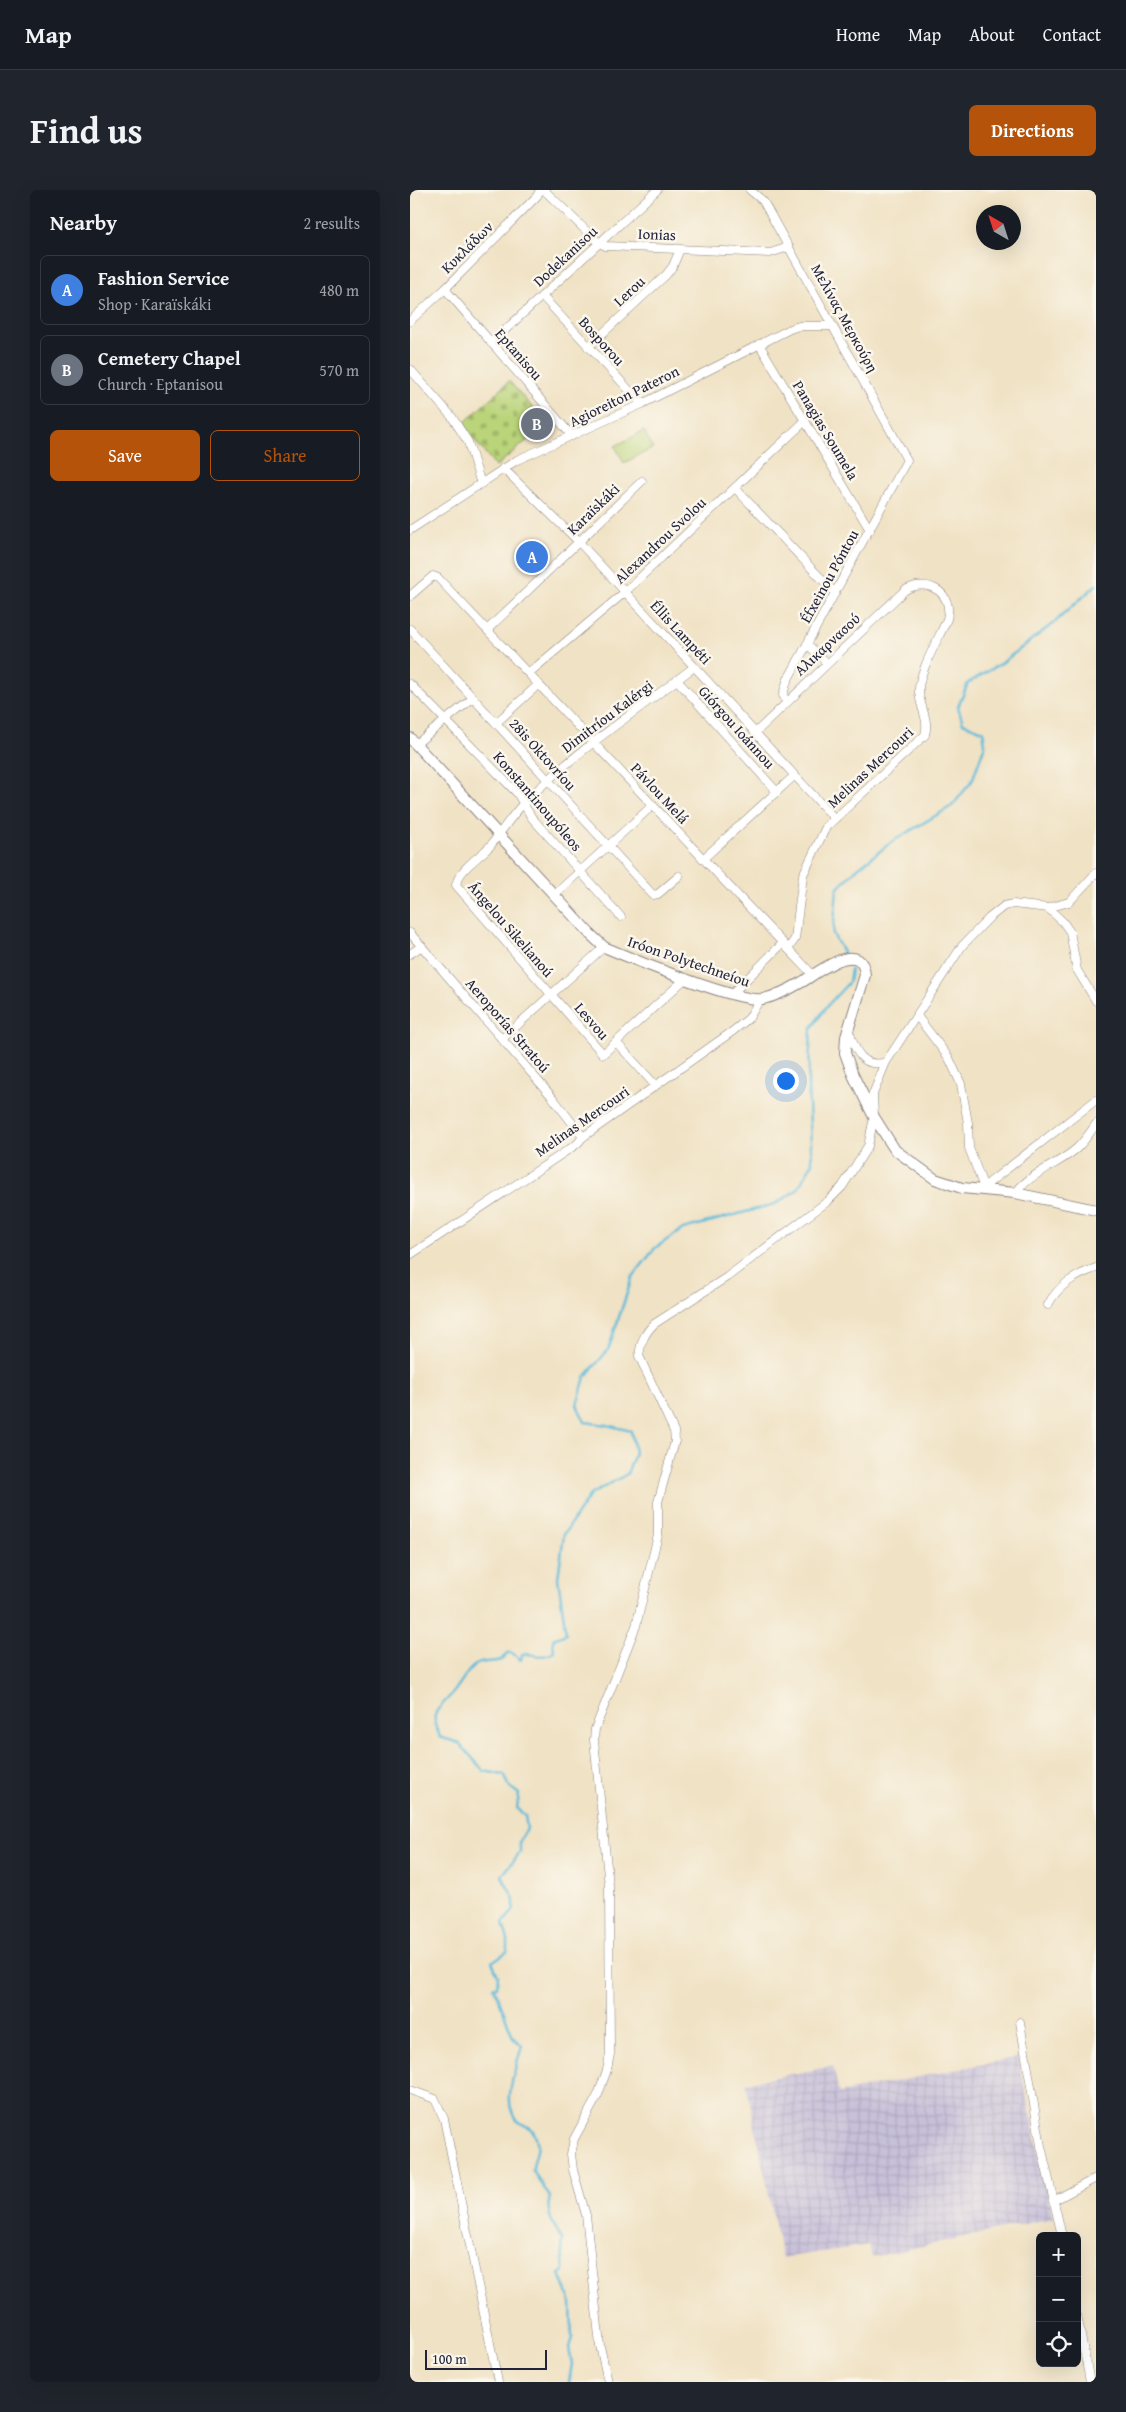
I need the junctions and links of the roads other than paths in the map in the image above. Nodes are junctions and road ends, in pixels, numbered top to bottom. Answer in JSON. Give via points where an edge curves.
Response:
{"nodes":[{"id":1,"x":540,"y":190,"type":"edge"},
{"id":2,"x":544,"y":190,"type":"edge"},
{"id":3,"x":657,"y":190,"type":"edge"},
{"id":4,"x":750,"y":190,"type":"edge"},
{"id":5,"x":599,"y":243,"type":"junction"},
{"id":6,"x":789,"y":247,"type":"junction"},
{"id":7,"x":680,"y":249,"type":"junction"},
{"id":8,"x":445,"y":289,"type":"junction"},
{"id":9,"x":542,"y":296,"type":"junction"},
{"id":10,"x":410,"y":320,"type":"edge"},
{"id":11,"x":833,"y":326,"type":"junction"},
{"id":12,"x":491,"y":343,"type":"junction"},
{"id":13,"x":759,"y":344,"type":"junction"},
{"id":14,"x":588,"y":347,"type":"junction"},
{"id":15,"x":410,"y":369,"type":"edge"},
{"id":16,"x":642,"y":404,"type":"junction"},
{"id":17,"x":805,"y":421,"type":"junction"},
{"id":18,"x":572,"y":436,"type":"junction"},
{"id":19,"x":907,"y":464,"type":"joint"},
{"id":20,"x":503,"y":468,"type":"junction"},
{"id":21,"x":642,"y":481,"type":"dead end"},
{"id":22,"x":481,"y":484,"type":"junction"},
{"id":23,"x":735,"y":488,"type":"junction"},
{"id":24,"x":410,"y":530,"type":"edge"},
{"id":25,"x":870,"y":530,"type":"junction"},
{"id":26,"x":579,"y":542,"type":"junction"},
{"id":27,"x":924,"y":584,"type":"joint"},
{"id":28,"x":625,"y":592,"type":"junction"},
{"id":29,"x":834,"y":593,"type":"junction"},
{"id":30,"x":410,"y":596,"type":"edge"},
{"id":31,"x":410,"y":629,"type":"edge"},
{"id":32,"x":488,"y":629,"type":"junction"},
{"id":33,"x":807,"y":644,"type":"junction"},
{"id":34,"x":828,"y":663,"type":"junction"},
{"id":35,"x":694,"y":667,"type":"junction"},
{"id":36,"x":529,"y":672,"type":"junction"},
{"id":37,"x":677,"y":680,"type":"junction"},
{"id":38,"x":410,"y":684,"type":"edge"},
{"id":39,"x":539,"y":684,"type":"junction"},
{"id":40,"x":473,"y":698,"type":"junction"},
{"id":41,"x":786,"y":701,"type":"junction"},
{"id":42,"x":445,"y":720,"type":"junction"},
{"id":43,"x":496,"y":724,"type":"junction"},
{"id":44,"x":755,"y":733,"type":"junction"},
{"id":45,"x":413,"y":741,"type":"edge"},
{"id":46,"x":594,"y":742,"type":"junction"},
{"id":47,"x":794,"y":776,"type":"junction"},
{"id":48,"x":548,"y":780,"type":"junction"},
{"id":49,"x":778,"y":792,"type":"junction"},
{"id":50,"x":523,"y":804,"type":"junction"},
{"id":51,"x":653,"y":805,"type":"junction"},
{"id":52,"x":834,"y":818,"type":"junction"},
{"id":53,"x":498,"y":835,"type":"junction"},
{"id":54,"x":609,"y":846,"type":"junction"},
{"id":55,"x":703,"y":859,"type":"junction"},
{"id":56,"x":580,"y":871,"type":"junction"},
{"id":57,"x":1096,"y":873,"type":"edge"},
{"id":58,"x":680,"y":876,"type":"dead end"},
{"id":59,"x":457,"y":879,"type":"joint"},
{"id":60,"x":554,"y":895,"type":"junction"},
{"id":61,"x":1048,"y":908,"type":"junction"},
{"id":62,"x":621,"y":917,"type":"dead end"},
{"id":63,"x":410,"y":933,"type":"edge"},
{"id":64,"x":422,"y":946,"type":"junction"},
{"id":65,"x":786,"y":946,"type":"junction"},
{"id":66,"x":604,"y":947,"type":"junction"},
{"id":67,"x":410,"y":954,"type":"edge"},
{"id":68,"x":813,"y":975,"type":"junction"},
{"id":69,"x":686,"y":978,"type":"junction"},
{"id":70,"x":550,"y":995,"type":"junction"},
{"id":71,"x":731,"y":995,"type":"junction"},
{"id":72,"x":760,"y":999,"type":"junction"},
{"id":73,"x":1096,"y":1001,"type":"edge"},
{"id":74,"x":917,"y":1016,"type":"junction"},
{"id":75,"x":849,"y":1031,"type":"junction"},
{"id":76,"x":502,"y":1038,"type":"junction"},
{"id":77,"x":616,"y":1042,"type":"junction"},
{"id":78,"x":886,"y":1062,"type":"junction"},
{"id":79,"x":655,"y":1085,"type":"junction"},
{"id":80,"x":1096,"y":1100,"type":"edge"},
{"id":81,"x":874,"y":1118,"type":"junction"},
{"id":82,"x":1096,"y":1124,"type":"edge"},
{"id":83,"x":583,"y":1137,"type":"junction"},
{"id":84,"x":984,"y":1190,"type":"junction"},
{"id":85,"x":1015,"y":1194,"type":"junction"},
{"id":86,"x":1096,"y":1210,"type":"edge"},
{"id":87,"x":410,"y":1255,"type":"edge"},
{"id":88,"x":1096,"y":1268,"type":"edge"},
{"id":89,"x":1048,"y":1305,"type":"dead end"},
{"id":90,"x":1020,"y":2022,"type":"dead end"},
{"id":91,"x":410,"y":2090,"type":"edge"},
{"id":92,"x":1096,"y":2178,"type":"edge"},
{"id":93,"x":1054,"y":2202,"type":"junction"},
{"id":94,"x":1061,"y":2232,"type":"edge"},
{"id":95,"x":1078,"y":2322,"type":"edge"},
{"id":96,"x":498,"y":2382,"type":"edge"},
{"id":97,"x":608,"y":2382,"type":"edge"},
{"id":98,"x":1090,"y":2382,"type":"edge"}],
"edges":[{"from":1,"to":8,"type":"street","name":"Κυκλάδων"},
{"from":2,"to":5,"type":"street"},
{"from":3,"to":5,"type":"street","name":"Dodekanisou"},
{"from":4,"to":6,"type":"street","name":"Μελίνας Μερκούρη","via":[[763,201]]},
{"from":5,"to":7,"type":"street","name":"Ionias","via":[[609,247]]},
{"from":5,"to":9,"type":"street","name":"Dodekanisou"},
{"from":6,"to":7,"type":"street","name":"Ionias","via":[[770,253]]},
{"from":6,"to":11,"type":"street","name":"Μελίνας Μερκούρη"},
{"from":7,"to":14,"type":"street","name":"Lerou","via":[[666,275]]},
{"from":8,"to":10,"type":"street","name":"Κυκλάδων"},
{"from":8,"to":12,"type":"street","name":"Eptanisou"},
{"from":9,"to":12,"type":"street","name":"Dodekanisou"},
{"from":9,"to":14,"type":"street","name":"Bosporou"},
{"from":11,"to":13,"type":"street","name":"Agioreiton Pateron","via":[[799,326]]},
{"from":11,"to":19,"type":"street","name":"Μελίνας Μερκούρη","via":[[906,456]]},
{"from":12,"to":18,"type":"street","name":"Eptanisou"},
{"from":13,"to":16,"type":"street","name":"Agioreiton Pateron"},
{"from":13,"to":17,"type":"street","name":"Panagias Soumela"},
{"from":14,"to":16,"type":"street","name":"Bosporou"},
{"from":15,"to":22,"type":"street","via":[[452,417],[468,442]]},
{"from":16,"to":18,"type":"street","name":"Agioreiton Pateron"},
{"from":17,"to":23,"type":"street","name":"Alexandrou Svolou"},
{"from":17,"to":25,"type":"street","name":"Panagias Soumela"},
{"from":18,"to":20,"type":"street","name":"Agioreiton Pateron"},
{"from":19,"to":25,"type":"street","name":"Éfxeinou Póntou"},
{"from":20,"to":22,"type":"street","name":"Agioreiton Pateron"},
{"from":20,"to":26,"type":"street","name":"Éllis Lampéti"},
{"from":21,"to":26,"type":"street","name":"Karaïskáki"},
{"from":22,"to":24,"type":"street","name":"Agioreiton Pateron"},
{"from":23,"to":28,"type":"street","name":"Alexandrou Svolou"},
{"from":23,"to":29,"type":"street"},
{"from":25,"to":29,"type":"street","name":"Éfxeinou Póntou"},
{"from":26,"to":28,"type":"street","name":"Éllis Lampéti"},
{"from":26,"to":32,"type":"street","name":"Karaïskáki"},
{"from":27,"to":34,"type":"street","name":"Αλικαρνασού","via":[[906,590]]},
{"from":27,"to":52,"type":"street","name":"Melinas Mercouri","via":[[944,595],[949,612],[919,683],[920,700],[927,720],[925,735]]},
{"from":28,"to":35,"type":"street","name":"Éllis Lampéti"},
{"from":28,"to":36,"type":"street","name":"Alexandrou Svolou"},
{"from":29,"to":33,"type":"street","name":"Éfxeinou Póntou"},
{"from":30,"to":32,"type":"street","via":[[428,578],[435,577]]},
{"from":31,"to":40,"type":"street","name":"28is Oktovríou"},
{"from":32,"to":36,"type":"street","name":"Pávlou Melá"},
{"from":33,"to":34,"type":"street"},
{"from":33,"to":41,"type":"street","name":"Éfxeinou Póntou","via":[[784,687]]},
{"from":34,"to":41,"type":"street","name":"Αλικαρνασού"},
{"from":35,"to":37,"type":"street","name":"Dimitríou Kalérgi"},
{"from":35,"to":44,"type":"street","name":"Éllis Lampéti"},
{"from":36,"to":39,"type":"street","name":"Pávlou Melá"},
{"from":37,"to":46,"type":"street","name":"Dimitríou Kalérgi"},
{"from":37,"to":49,"type":"street","name":"Giórgou Ioánnou"},
{"from":38,"to":42,"type":"street","name":"Konstantinoupóleos"},
{"from":39,"to":43,"type":"street"},
{"from":39,"to":46,"type":"street","name":"Pávlou Melá"},
{"from":40,"to":42,"type":"street"},
{"from":40,"to":43,"type":"street","name":"28is Oktovríou"},
{"from":41,"to":44,"type":"street","name":"Αλικαρνασού"},
{"from":42,"to":45,"type":"street"},
{"from":42,"to":50,"type":"street","name":"Konstantinoupóleos","via":[[517,793]]},
{"from":43,"to":48,"type":"street","name":"28is Oktovríou"},
{"from":44,"to":47,"type":"street","name":"Éllis Lampéti"},
{"from":45,"to":53,"type":"street","name":"Iróon Polytechneíou"},
{"from":46,"to":48,"type":"street","name":"Dimitríou Kalérgi"},
{"from":46,"to":51,"type":"street","name":"Pávlou Melá"},
{"from":47,"to":49,"type":"street"},
{"from":47,"to":52,"type":"street","name":"Éllis Lampéti"},
{"from":48,"to":50,"type":"street","name":"Dimitríou Kalérgi"},
{"from":48,"to":54,"type":"street","name":"28is Oktovríou"},
{"from":49,"to":55,"type":"street"},
{"from":50,"to":53,"type":"street","name":"Dimitríou Kalérgi"},
{"from":50,"to":56,"type":"street","name":"Konstantinoupóleos"},
{"from":51,"to":54,"type":"street"},
{"from":51,"to":55,"type":"street","name":"Pávlou Melá"},
{"from":52,"to":65,"type":"street","name":"Melinas Mercouri","via":[[824,831],[803,875],[795,939]]},
{"from":53,"to":59,"type":"street","name":"Dimitríou Kalérgi"},
{"from":53,"to":60,"type":"street","name":"Iróon Polytechneíou"},
{"from":54,"to":56,"type":"street"},
{"from":54,"to":58,"type":"street","name":"28is Oktovríou","via":[[654,895]]},
{"from":55,"to":65,"type":"street","name":"Pávlou Melá"},
{"from":56,"to":60,"type":"street"},
{"from":56,"to":62,"type":"street","name":"Konstantinoupóleos"},
{"from":57,"to":61,"type":"street","via":[[1069,902]]},
{"from":59,"to":70,"type":"street","name":"Ángelou Sikelianoú","via":[[456,886]]},
{"from":60,"to":66,"type":"street","name":"Iróon Polytechneíou"},
{"from":61,"to":73,"type":"street","via":[[1070,932],[1077,970]]},
{"from":61,"to":74,"type":"street","via":[[1013,904],[1004,906],[989,918],[962,946]]},
{"from":63,"to":64,"type":"street","name":"Aeroporías Stratoú"},
{"from":64,"to":67,"type":"street"},
{"from":64,"to":76,"type":"street","name":"Aeroporías Stratoú"},
{"from":65,"to":68,"type":"street","name":"Pávlou Melá"},
{"from":65,"to":71,"type":"street","name":"Melinas Mercouri"},
{"from":66,"to":69,"type":"street","name":"Iróon Polytechneíou"},
{"from":66,"to":70,"type":"street"},
{"from":68,"to":72,"type":"street","name":"Iróon Polytechneíou"},
{"from":68,"to":75,"type":"street","name":"Iróon Polytechneíou","via":[[847,958],[857,960],[862,966],[865,972],[863,984]]},
{"from":69,"to":71,"type":"street","name":"Iróon Polytechneíou"},
{"from":69,"to":77,"type":"street"},
{"from":70,"to":76,"type":"street"},
{"from":70,"to":77,"type":"street","name":"Lesvou","via":[[603,1054]]},
{"from":71,"to":72,"type":"street","name":"Iróon Polytechneíou"},
{"from":72,"to":79,"type":"street","name":"Melinas Mercouri","via":[[745,1022]]},
{"from":74,"to":78,"type":"street"},
{"from":74,"to":84,"type":"street","via":[[949,1058],[961,1084],[968,1123],[968,1148]]},
{"from":75,"to":78,"type":"street","via":[[854,1049],[867,1063]]},
{"from":75,"to":81,"type":"street","name":"Iróon Polytechneíou","via":[[846,1056]]},
{"from":76,"to":83,"type":"street","name":"Aeroporías Stratoú"},
{"from":77,"to":79,"type":"street","name":"Lesvou"},
{"from":78,"to":81,"type":"street","via":[[872,1094]]},
{"from":79,"to":83,"type":"street","name":"Melinas Mercouri"},
{"from":80,"to":84,"type":"street"},
{"from":81,"to":84,"type":"street","name":"Iróon Polytechneíou","via":[[895,1150],[935,1179]]},
{"from":81,"to":97,"type":"street","via":[[868,1146],[835,1194],[727,1277],[654,1324],[645,1333],[641,1344],[639,1356],[674,1431],[675,1441],[658,1502],[658,1535],[636,1626],[595,1728],[608,1886],[610,2054],[598,2095],[574,2139],[571,2154],[586,2215],[600,2346]]},
{"from":82,"to":85,"type":"street","via":[[1075,1149],[1036,1173]]},
{"from":83,"to":87,"type":"street","name":"Melinas Mercouri"},
{"from":84,"to":85,"type":"street","name":"Iróon Polytechneíou"},
{"from":85,"to":86,"type":"street","name":"Iróon Polytechneíou"},
{"from":88,"to":89,"type":"street","via":[[1076,1275]]},
{"from":90,"to":93,"type":"street"},
{"from":91,"to":96,"type":"street","via":[[435,2100],[444,2119]]},
{"from":92,"to":93,"type":"street"},
{"from":93,"to":94,"type":"street"},
{"from":95,"to":98,"type":"street"}]}
